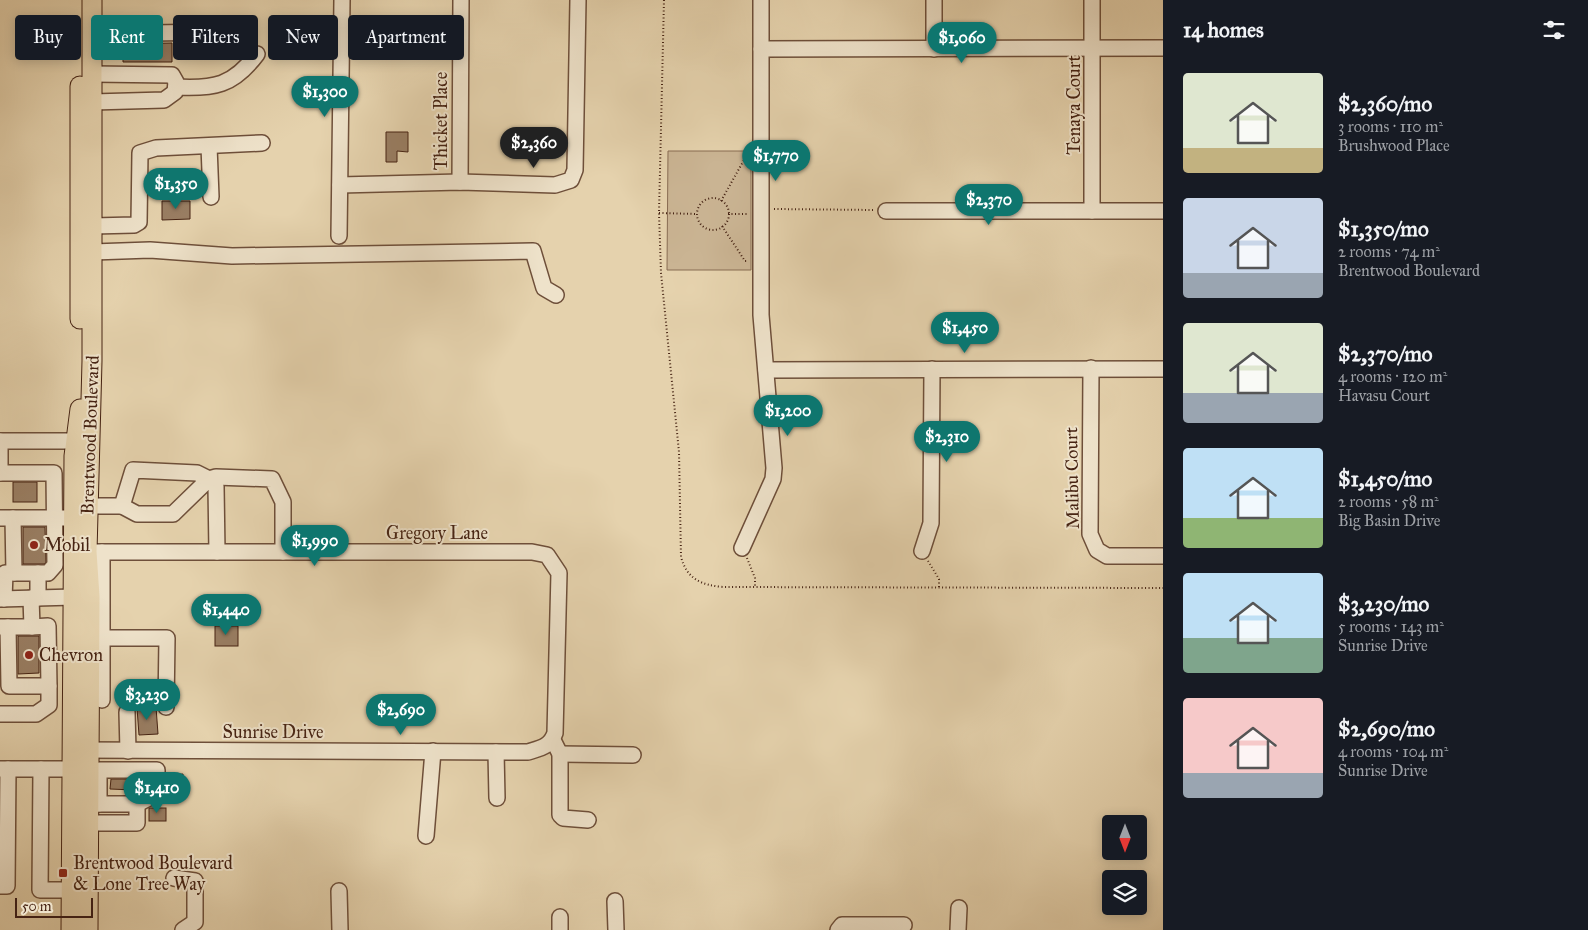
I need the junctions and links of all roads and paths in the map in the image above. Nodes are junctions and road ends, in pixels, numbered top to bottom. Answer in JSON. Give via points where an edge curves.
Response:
{"nodes":[{"id":1,"x":79,"y":0,"type":"edge"},
{"id":2,"x":92,"y":0,"type":"edge"},
{"id":3,"x":342,"y":0,"type":"edge"},
{"id":4,"x":461,"y":0,"type":"edge"},
{"id":5,"x":578,"y":0,"type":"edge"},
{"id":6,"x":664,"y":0,"type":"edge"},
{"id":7,"x":761,"y":0,"type":"edge"},
{"id":8,"x":934,"y":0,"type":"edge"},
{"id":9,"x":1092,"y":0,"type":"edge"},
{"id":10,"x":92,"y":15,"type":"edge"},
{"id":11,"x":1163,"y":48,"type":"edge"},
{"id":12,"x":761,"y":49,"type":"junction"},
{"id":13,"x":934,"y":49,"type":"junction"},
{"id":14,"x":1092,"y":49,"type":"junction"},
{"id":15,"x":93,"y":60,"type":"edge"},
{"id":16,"x":252,"y":60,"type":"edge"},
{"id":17,"x":93,"y":74,"type":"junction"},
{"id":18,"x":176,"y":86,"type":"junction"},
{"id":19,"x":93,"y":102,"type":"junction"},
{"id":20,"x":262,"y":143,"type":"dead end"},
{"id":21,"x":209,"y":146,"type":"junction"},
{"id":22,"x":761,"y":160,"type":"junction"},
{"id":23,"x":460,"y":182,"type":"junction"},
{"id":24,"x":340,"y":185,"type":"junction"},
{"id":25,"x":211,"y":197,"type":"dead end"},
{"id":26,"x":722,"y":201,"type":"junction"},
{"id":27,"x":886,"y":211,"type":"joint"},
{"id":28,"x":1092,"y":211,"type":"junction"},
{"id":29,"x":1163,"y":211,"type":"edge"},
{"id":30,"x":659,"y":213,"type":"junction"},
{"id":31,"x":697,"y":214,"type":"junction"},
{"id":32,"x":728,"y":214,"type":"junction"},
{"id":33,"x":761,"y":214,"type":"junction"},
{"id":34,"x":93,"y":226,"type":"junction"},
{"id":35,"x":722,"y":226,"type":"junction"},
{"id":36,"x":339,"y":236,"type":"dead end"},
{"id":37,"x":93,"y":252,"type":"junction"},
{"id":38,"x":762,"y":261,"type":"junction"},
{"id":39,"x":556,"y":295,"type":"dead end"},
{"id":40,"x":1091,"y":368,"type":"junction"},
{"id":41,"x":932,"y":369,"type":"junction"},
{"id":42,"x":1163,"y":369,"type":"edge"},
{"id":43,"x":766,"y":370,"type":"junction"},
{"id":44,"x":0,"y":441,"type":"edge"},
{"id":45,"x":83,"y":441,"type":"junction"},
{"id":46,"x":0,"y":473,"type":"edge"},
{"id":47,"x":54,"y":473,"type":"junction"},
{"id":48,"x":74,"y":473,"type":"junction"},
{"id":49,"x":209,"y":479,"type":"junction"},
{"id":50,"x":122,"y":506,"type":"junction"},
{"id":51,"x":81,"y":512,"type":"junction"},
{"id":52,"x":7,"y":518,"type":"edge"},
{"id":53,"x":54,"y":518,"type":"junction"},
{"id":54,"x":742,"y":548,"type":"joint"},
{"id":55,"x":922,"y":551,"type":"joint"},
{"id":56,"x":94,"y":552,"type":"junction"},
{"id":57,"x":217,"y":552,"type":"junction"},
{"id":58,"x":283,"y":552,"type":"junction"},
{"id":59,"x":1163,"y":556,"type":"edge"},
{"id":60,"x":14,"y":573,"type":"junction"},
{"id":61,"x":38,"y":573,"type":"junction"},
{"id":62,"x":755,"y":587,"type":"junction"},
{"id":63,"x":939,"y":588,"type":"junction"},
{"id":64,"x":1163,"y":588,"type":"edge"},
{"id":65,"x":74,"y":597,"type":"junction"},
{"id":66,"x":35,"y":598,"type":"junction"},
{"id":67,"x":2,"y":599,"type":"edge"},
{"id":68,"x":4,"y":627,"type":"edge"},
{"id":69,"x":32,"y":627,"type":"junction"},
{"id":70,"x":96,"y":638,"type":"junction"},
{"id":71,"x":49,"y":691,"type":"junction"},
{"id":72,"x":72,"y":697,"type":"junction"},
{"id":73,"x":102,"y":700,"type":"dead end"},
{"id":74,"x":166,"y":707,"type":"dead end"},
{"id":75,"x":127,"y":712,"type":"dead end"},
{"id":76,"x":0,"y":714,"type":"edge"},
{"id":77,"x":552,"y":740,"type":"junction"},
{"id":78,"x":87,"y":750,"type":"junction"},
{"id":79,"x":128,"y":751,"type":"junction"},
{"id":80,"x":432,"y":752,"type":"junction"},
{"id":81,"x":496,"y":752,"type":"junction"},
{"id":82,"x":560,"y":754,"type":"junction"},
{"id":83,"x":633,"y":755,"type":"dead end"},
{"id":84,"x":4,"y":769,"type":"edge"},
{"id":85,"x":41,"y":769,"type":"junction"},
{"id":86,"x":86,"y":770,"type":"junction"},
{"id":87,"x":497,"y":798,"type":"dead end"},
{"id":88,"x":93,"y":804,"type":"junction"},
{"id":89,"x":137,"y":804,"type":"junction"},
{"id":90,"x":588,"y":820,"type":"dead end"},
{"id":91,"x":93,"y":823,"type":"junction"},
{"id":92,"x":426,"y":836,"type":"dead end"},
{"id":93,"x":98,"y":854,"type":"dead end"},
{"id":94,"x":174,"y":878,"type":"dead end"},
{"id":95,"x":0,"y":886,"type":"edge"},
{"id":96,"x":70,"y":890,"type":"junction"},
{"id":97,"x":339,"y":891,"type":"dead end"},
{"id":98,"x":615,"y":901,"type":"dead end"},
{"id":99,"x":959,"y":908,"type":"dead end"},
{"id":100,"x":904,"y":925,"type":"dead end"},
{"id":101,"x":71,"y":930,"type":"edge"},
{"id":102,"x":88,"y":930,"type":"edge"},
{"id":103,"x":183,"y":930,"type":"edge"},
{"id":104,"x":340,"y":930,"type":"edge"},
{"id":105,"x":616,"y":930,"type":"edge"},
{"id":106,"x":838,"y":930,"type":"edge"},
{"id":107,"x":958,"y":930,"type":"edge"}],
"edges":[{"from":1,"to":45,"type":"main road","name":"Brentwood Boulevard","via":[[80,414]]},
{"from":2,"to":10,"type":"main road","name":"Brentwood Boulevard"},
{"from":3,"to":24,"type":"street"},
{"from":4,"to":23,"type":"street","name":"Thicket Place"},
{"from":5,"to":23,"type":"street","via":[[575,170],[571,180],[555,185]]},
{"from":6,"to":30,"type":"path"},
{"from":7,"to":12,"type":"street"},
{"from":8,"to":13,"type":"street"},
{"from":9,"to":14,"type":"street","name":"Tenaya Court"},
{"from":11,"to":14,"type":"street"},
{"from":12,"to":13,"type":"street"},
{"from":12,"to":22,"type":"street"},
{"from":13,"to":14,"type":"street"},
{"from":14,"to":28,"type":"street","name":"Tenaya Court"},
{"from":15,"to":17,"type":"main road","name":"Brentwood Boulevard"},
{"from":16,"to":18,"type":"street","via":[[243,72],[214,87]]},
{"from":17,"to":18,"type":"street","via":[[172,75]]},
{"from":17,"to":19,"type":"main road","name":"Brentwood Boulevard"},
{"from":18,"to":19,"type":"street","via":[[175,92],[164,100]]},
{"from":19,"to":34,"type":"main road","name":"Brentwood Boulevard"},
{"from":20,"to":21,"type":"street"},
{"from":21,"to":25,"type":"street"},
{"from":21,"to":34,"type":"street","via":[[156,148],[140,153],[139,222],[134,225]]},
{"from":22,"to":26,"type":"path","via":[[744,160]]},
{"from":22,"to":33,"type":"street"},
{"from":23,"to":24,"type":"street"},
{"from":24,"to":36,"type":"street"},
{"from":26,"to":31,"type":"path","via":[[707,199]]},
{"from":26,"to":32,"type":"path"},
{"from":27,"to":28,"type":"street"},
{"from":27,"to":33,"type":"path","via":[[771,209]]},
{"from":28,"to":29,"type":"street"},
{"from":30,"to":31,"type":"path"},
{"from":30,"to":62,"type":"path","via":[[661,273],[679,452],[680,557],[684,570],[707,585]]},
{"from":31,"to":35,"type":"path","via":[[698,220],[707,228],[713,230]]},
{"from":32,"to":33,"type":"path"},
{"from":32,"to":35,"type":"path"},
{"from":33,"to":38,"type":"street"},
{"from":34,"to":37,"type":"main road","name":"Brentwood Boulevard"},
{"from":35,"to":38,"type":"path","via":[[745,261]]},
{"from":37,"to":39,"type":"street","via":[[150,250],[232,256],[533,251],[544,288]]},
{"from":37,"to":45,"type":"main road","name":"Brentwood Boulevard"},
{"from":38,"to":43,"type":"street"},
{"from":40,"to":41,"type":"street"},
{"from":40,"to":42,"type":"street"},
{"from":40,"to":59,"type":"street","name":"Malibu Court","via":[[1090,534],[1097,550],[1107,556]]},
{"from":41,"to":43,"type":"street"},
{"from":41,"to":55,"type":"street","via":[[931,524]]},
{"from":43,"to":54,"type":"street","via":[[774,455],[773,479]]},
{"from":44,"to":45,"type":"street"},
{"from":44,"to":46,"type":"street"},
{"from":45,"to":48,"type":"main road","name":"Brentwood Boulevard"},
{"from":45,"to":51,"type":"main road","name":"Brentwood Boulevard"},
{"from":46,"to":47,"type":"street"},
{"from":47,"to":48,"type":"street"},
{"from":47,"to":53,"type":"street"},
{"from":48,"to":51,"type":"main road","name":"Brentwood Boulevard"},
{"from":49,"to":50,"type":"street","via":[[173,514],[137,514]]},
{"from":49,"to":50,"type":"street","via":[[197,473],[133,470]]},
{"from":49,"to":57,"type":"street","via":[[216,486]]},
{"from":49,"to":58,"type":"street","via":[[272,480],[283,502]]},
{"from":50,"to":51,"type":"street"},
{"from":51,"to":53,"type":"street"},
{"from":51,"to":56,"type":"main road","name":"Brentwood Boulevard"},
{"from":51,"to":65,"type":"main road","name":"Brentwood Boulevard"},
{"from":52,"to":53,"type":"street"},
{"from":52,"to":60,"type":"street"},
{"from":53,"to":61,"type":"street","via":[[55,565],[48,573]]},
{"from":54,"to":62,"type":"path","via":[[755,578]]},
{"from":55,"to":63,"type":"path","via":[[938,579]]},
{"from":56,"to":57,"type":"street","name":"Gregory Lane"},
{"from":56,"to":70,"type":"main road","name":"Brentwood Boulevard"},
{"from":57,"to":58,"type":"street","name":"Gregory Lane"},
{"from":58,"to":77,"type":"street","name":"Gregory Lane","via":[[532,552],[547,555],[559,573],[555,733]]},
{"from":60,"to":61,"type":"street"},
{"from":60,"to":67,"type":"street","via":[[5,573]]},
{"from":61,"to":66,"type":"street"},
{"from":62,"to":63,"type":"path"},
{"from":63,"to":64,"type":"path"},
{"from":65,"to":66,"type":"street"},
{"from":65,"to":72,"type":"main road","name":"Brentwood Boulevard"},
{"from":66,"to":67,"type":"street"},
{"from":66,"to":69,"type":"street"},
{"from":68,"to":69,"type":"street"},
{"from":68,"to":71,"type":"street","via":[[9,686]]},
{"from":69,"to":71,"type":"street","via":[[48,626]]},
{"from":70,"to":73,"type":"street"},
{"from":70,"to":74,"type":"street","via":[[167,638]]},
{"from":70,"to":78,"type":"main road","name":"Brentwood Boulevard"},
{"from":71,"to":72,"type":"street"},
{"from":71,"to":76,"type":"street","via":[[49,705],[36,714]]},
{"from":72,"to":78,"type":"main road","name":"Brentwood Boulevard"},
{"from":75,"to":79,"type":"street"},
{"from":77,"to":81,"type":"street","name":"Sunrise Drive","via":[[546,747],[528,752]]},
{"from":77,"to":82,"type":"street"},
{"from":78,"to":79,"type":"street","name":"Sunrise Drive"},
{"from":78,"to":86,"type":"main road","name":"Brentwood Boulevard"},
{"from":78,"to":86,"type":"street"},
{"from":79,"to":80,"type":"street","name":"Sunrise Drive"},
{"from":80,"to":81,"type":"street","name":"Sunrise Drive"},
{"from":80,"to":92,"type":"street"},
{"from":81,"to":87,"type":"street"},
{"from":82,"to":83,"type":"street"},
{"from":82,"to":90,"type":"street","via":[[560,815]]},
{"from":84,"to":85,"type":"street"},
{"from":84,"to":95,"type":"street","via":[[7,886]]},
{"from":85,"to":86,"type":"street"},
{"from":85,"to":96,"type":"street","via":[[40,890]]},
{"from":86,"to":88,"type":"main road","name":"Brentwood Boulevard"},
{"from":86,"to":89,"type":"street","via":[[157,770],[157,794]]},
{"from":86,"to":96,"type":"main road","name":"Brentwood Boulevard"},
{"from":88,"to":89,"type":"street"},
{"from":88,"to":91,"type":"main road","name":"Brentwood Boulevard"},
{"from":89,"to":91,"type":"street","via":[[137,823]]},
{"from":91,"to":93,"type":"street"},
{"from":91,"to":102,"type":"main road","name":"Brentwood Boulevard"},
{"from":94,"to":103,"type":"street","via":[[195,881],[195,922]]},
{"from":96,"to":101,"type":"main road","name":"Brentwood Boulevard"},
{"from":97,"to":104,"type":"street"},
{"from":98,"to":105,"type":"street"},
{"from":99,"to":107,"type":"street"},
{"from":100,"to":106,"type":"street","via":[[842,925]]}]}
